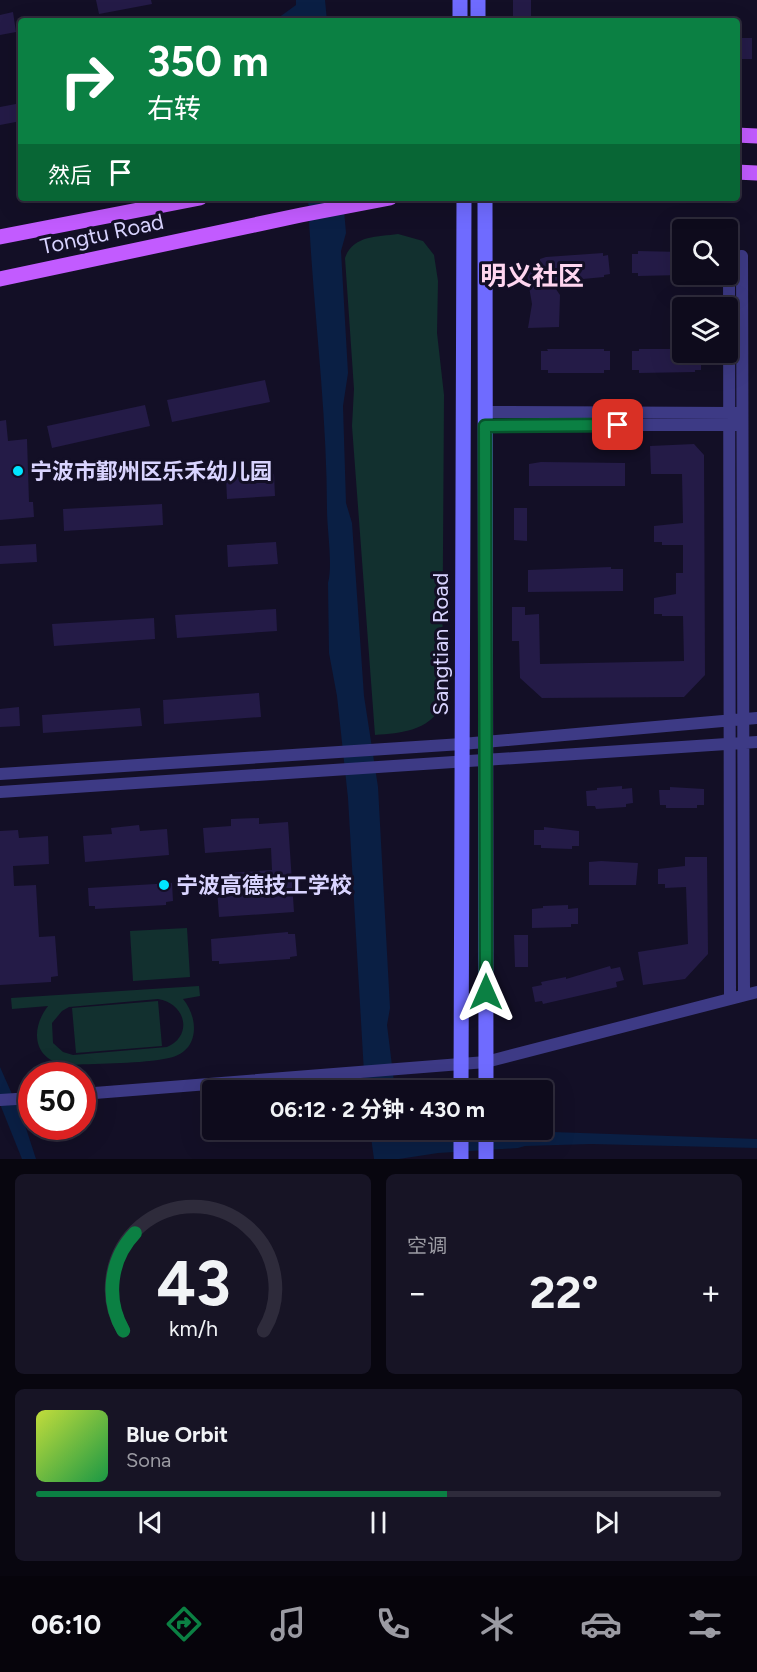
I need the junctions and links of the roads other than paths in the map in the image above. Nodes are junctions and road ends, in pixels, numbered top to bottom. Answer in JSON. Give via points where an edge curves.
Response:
{"nodes":[{"id":1,"x":460,"y":0,"type":"edge"},
{"id":2,"x":478,"y":0,"type":"edge"},
{"id":3,"x":460,"y":18,"type":"edge"},
{"id":4,"x":478,"y":18,"type":"edge"},
{"id":5,"x":740,"y":135,"type":"edge"},
{"id":6,"x":757,"y":136,"type":"edge"},
{"id":7,"x":740,"y":172,"type":"edge"},
{"id":8,"x":757,"y":173,"type":"edge"},
{"id":9,"x":185,"y":201,"type":"edge"},
{"id":10,"x":373,"y":201,"type":"edge"},
{"id":11,"x":464,"y":201,"type":"edge"},
{"id":12,"x":485,"y":201,"type":"edge"},
{"id":13,"x":0,"y":237,"type":"edge"},
{"id":14,"x":0,"y":279,"type":"edge"},
{"id":15,"x":485,"y":419,"type":"junction"},
{"id":16,"x":729,"y":419,"type":"junction"},
{"id":17,"x":743,"y":419,"type":"junction"},
{"id":18,"x":751,"y":719,"type":"edge"},
{"id":19,"x":730,"y":720,"type":"junction"},
{"id":20,"x":486,"y":742,"type":"junction"},
{"id":21,"x":751,"y":743,"type":"edge"},
{"id":22,"x":462,"y":744,"type":"junction"},
{"id":23,"x":730,"y":744,"type":"junction"},
{"id":24,"x":486,"y":760,"type":"junction"},
{"id":25,"x":462,"y":762,"type":"junction"},
{"id":26,"x":0,"y":774,"type":"edge"},
{"id":27,"x":0,"y":792,"type":"edge"},
{"id":28,"x":757,"y":992,"type":"edge"},
{"id":29,"x":744,"y":994,"type":"junction"},
{"id":30,"x":730,"y":998,"type":"junction"},
{"id":31,"x":486,"y":1062,"type":"junction"},
{"id":32,"x":462,"y":1065,"type":"junction"},
{"id":33,"x":461,"y":1080,"type":"edge"},
{"id":34,"x":486,"y":1080,"type":"edge"},
{"id":35,"x":96,"y":1093,"type":"edge"},
{"id":36,"x":18,"y":1099,"type":"edge"},
{"id":37,"x":0,"y":1100,"type":"edge"},
{"id":38,"x":461,"y":1140,"type":"edge"},
{"id":39,"x":486,"y":1140,"type":"edge"},
{"id":40,"x":461,"y":1159,"type":"edge"},
{"id":41,"x":486,"y":1159,"type":"edge"}],
"edges":[{"from":1,"to":3,"type":"main road"},
{"from":2,"to":4,"type":"main road"},
{"from":5,"to":6,"type":"main road"},
{"from":7,"to":8,"type":"main road"},
{"from":9,"to":13,"type":"main road","name":"Tongtu Road"},
{"from":10,"to":14,"type":"main road","name":"Tongtu Road"},
{"from":11,"to":22,"type":"main road","name":"Sangtian Road"},
{"from":12,"to":15,"type":"main road","name":"Sangtian Road"},
{"from":15,"to":16,"type":"street"},
{"from":15,"to":20,"type":"main road","name":"Sangtian Road"},
{"from":16,"to":17,"type":"street"},
{"from":16,"to":17,"type":"street","via":[[729,258],[742,256]]},
{"from":16,"to":19,"type":"street"},
{"from":17,"to":18,"type":"street"},
{"from":18,"to":19,"type":"street"},
{"from":18,"to":21,"type":"street"},
{"from":19,"to":20,"type":"street"},
{"from":19,"to":23,"type":"street"},
{"from":20,"to":22,"type":"street"},
{"from":20,"to":24,"type":"main road","name":"Sangtian Road"},
{"from":21,"to":23,"type":"street"},
{"from":21,"to":29,"type":"street"},
{"from":22,"to":25,"type":"main road","name":"Sangtian Road"},
{"from":22,"to":26,"type":"street"},
{"from":23,"to":24,"type":"street"},
{"from":23,"to":30,"type":"street"},
{"from":24,"to":25,"type":"street"},
{"from":24,"to":31,"type":"main road","name":"Sangtian Road"},
{"from":25,"to":27,"type":"street"},
{"from":25,"to":32,"type":"main road","name":"Sangtian Road"},
{"from":28,"to":29,"type":"street"},
{"from":29,"to":30,"type":"street"},
{"from":30,"to":31,"type":"street"},
{"from":31,"to":32,"type":"street"},
{"from":31,"to":34,"type":"main road","name":"Sangtian Road"},
{"from":32,"to":33,"type":"main road","name":"Sangtian Road"},
{"from":32,"to":35,"type":"street"},
{"from":36,"to":37,"type":"street"},
{"from":38,"to":40,"type":"main road"},
{"from":39,"to":41,"type":"main road"}]}
